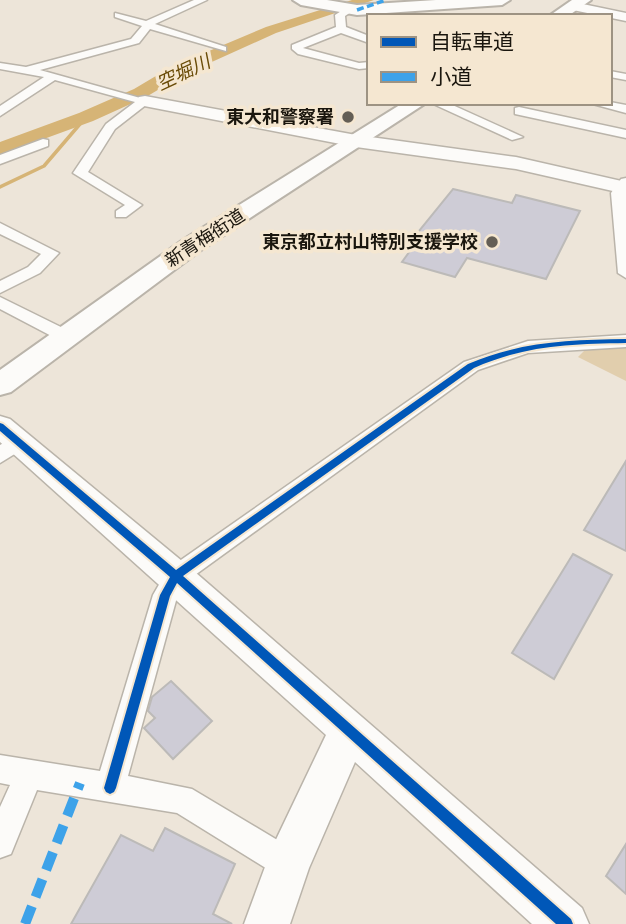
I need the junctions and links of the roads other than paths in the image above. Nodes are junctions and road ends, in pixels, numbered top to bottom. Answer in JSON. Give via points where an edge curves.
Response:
{"nodes":[{"id":1,"x":202,"y":0,"type":"edge"},
{"id":2,"x":301,"y":0,"type":"edge"},
{"id":3,"x":502,"y":0,"type":"edge"},
{"id":4,"x":578,"y":3,"type":"edge"},
{"id":5,"x":341,"y":9,"type":"junction"},
{"id":6,"x":560,"y":14,"type":"edge"},
{"id":7,"x":118,"y":15,"type":"dead end"},
{"id":8,"x":626,"y":17,"type":"edge"},
{"id":9,"x":147,"y":27,"type":"junction"},
{"id":10,"x":341,"y":29,"type":"junction"},
{"id":11,"x":367,"y":39,"type":"edge"},
{"id":12,"x":222,"y":49,"type":"dead end"},
{"id":13,"x":367,"y":65,"type":"edge"},
{"id":14,"x":0,"y":66,"type":"edge"},
{"id":15,"x":30,"y":69,"type":"junction"},
{"id":16,"x":53,"y":76,"type":"junction"},
{"id":17,"x":141,"y":100,"type":"junction"},
{"id":18,"x":414,"y":105,"type":"edge"},
{"id":19,"x":442,"y":105,"type":"edge"},
{"id":20,"x":605,"y":105,"type":"edge"},
{"id":21,"x":520,"y":107,"type":"edge"},
{"id":22,"x":626,"y":109,"type":"edge"},
{"id":23,"x":0,"y":111,"type":"edge"},
{"id":24,"x":626,"y":134,"type":"edge"},
{"id":25,"x":517,"y":137,"type":"junction"},
{"id":26,"x":356,"y":141,"type":"junction"},
{"id":27,"x":43,"y":143,"type":"dead end"},
{"id":28,"x":4,"y":155,"type":"edge"},
{"id":29,"x":516,"y":163,"type":"junction"},
{"id":30,"x":625,"y":186,"type":"edge"},
{"id":31,"x":121,"y":214,"type":"dead end"},
{"id":32,"x":0,"y":228,"type":"edge"},
{"id":33,"x":626,"y":273,"type":"edge"},
{"id":34,"x":0,"y":288,"type":"edge"},
{"id":35,"x":0,"y":302,"type":"edge"},
{"id":36,"x":65,"y":336,"type":"junction"},
{"id":37,"x":626,"y":341,"type":"edge"},
{"id":38,"x":0,"y":385,"type":"edge"},
{"id":39,"x":6,"y":441,"type":"edge"},
{"id":40,"x":176,"y":576,"type":"junction"},
{"id":41,"x":349,"y":731,"type":"junction"},
{"id":42,"x":0,"y":769,"type":"edge"},
{"id":43,"x":29,"y":774,"type":"junction"},
{"id":44,"x":110,"y":788,"type":"junction"},
{"id":45,"x":0,"y":843,"type":"edge"},
{"id":46,"x":288,"y":864,"type":"junction"},
{"id":47,"x":267,"y":924,"type":"edge"},
{"id":48,"x":566,"y":924,"type":"edge"}],
"edges":[{"from":1,"to":9,"type":"street"},
{"from":2,"to":5,"type":"main road"},
{"from":3,"to":5,"type":"main road"},
{"from":4,"to":6,"type":"main road"},
{"from":4,"to":8,"type":"street"},
{"from":5,"to":10,"type":"street"},
{"from":7,"to":9,"type":"street"},
{"from":9,"to":12,"type":"street"},
{"from":9,"to":15,"type":"street","via":[[135,41]]},
{"from":10,"to":11,"type":"street"},
{"from":10,"to":13,"type":"street","via":[[296,47]]},
{"from":14,"to":15,"type":"street"},
{"from":15,"to":16,"type":"street"},
{"from":16,"to":17,"type":"street"},
{"from":16,"to":23,"type":"street"},
{"from":17,"to":26,"type":"street"},
{"from":17,"to":31,"type":"street","via":[[110,127],[80,173],[135,205]]},
{"from":18,"to":26,"type":"main road","name":"新青梅街道"},
{"from":19,"to":25,"type":"street"},
{"from":20,"to":22,"type":"street"},
{"from":21,"to":24,"type":"street"},
{"from":21,"to":25,"type":"street"},
{"from":25,"to":29,"type":"street"},
{"from":26,"to":29,"type":"street"},
{"from":26,"to":36,"type":"main road","name":"新青梅街道","via":[[192,245]]},
{"from":27,"to":28,"type":"street"},
{"from":29,"to":30,"type":"street"},
{"from":30,"to":33,"type":"street","via":[[618,193]]},
{"from":32,"to":34,"type":"street","via":[[51,253],[34,270]]},
{"from":35,"to":36,"type":"street"},
{"from":36,"to":38,"type":"main road","name":"新青梅街道"},
{"from":37,"to":40,"type":"street","via":[[538,344],[505,351],[471,366]]},
{"from":39,"to":40,"type":"street"},
{"from":40,"to":41,"type":"street"},
{"from":40,"to":44,"type":"street","via":[[165,595]]},
{"from":41,"to":46,"type":"street"},
{"from":41,"to":48,"type":"street"},
{"from":42,"to":43,"type":"street"},
{"from":43,"to":44,"type":"street"},
{"from":43,"to":45,"type":"street"},
{"from":44,"to":46,"type":"street","via":[[182,799]]},
{"from":46,"to":47,"type":"street"}]}
